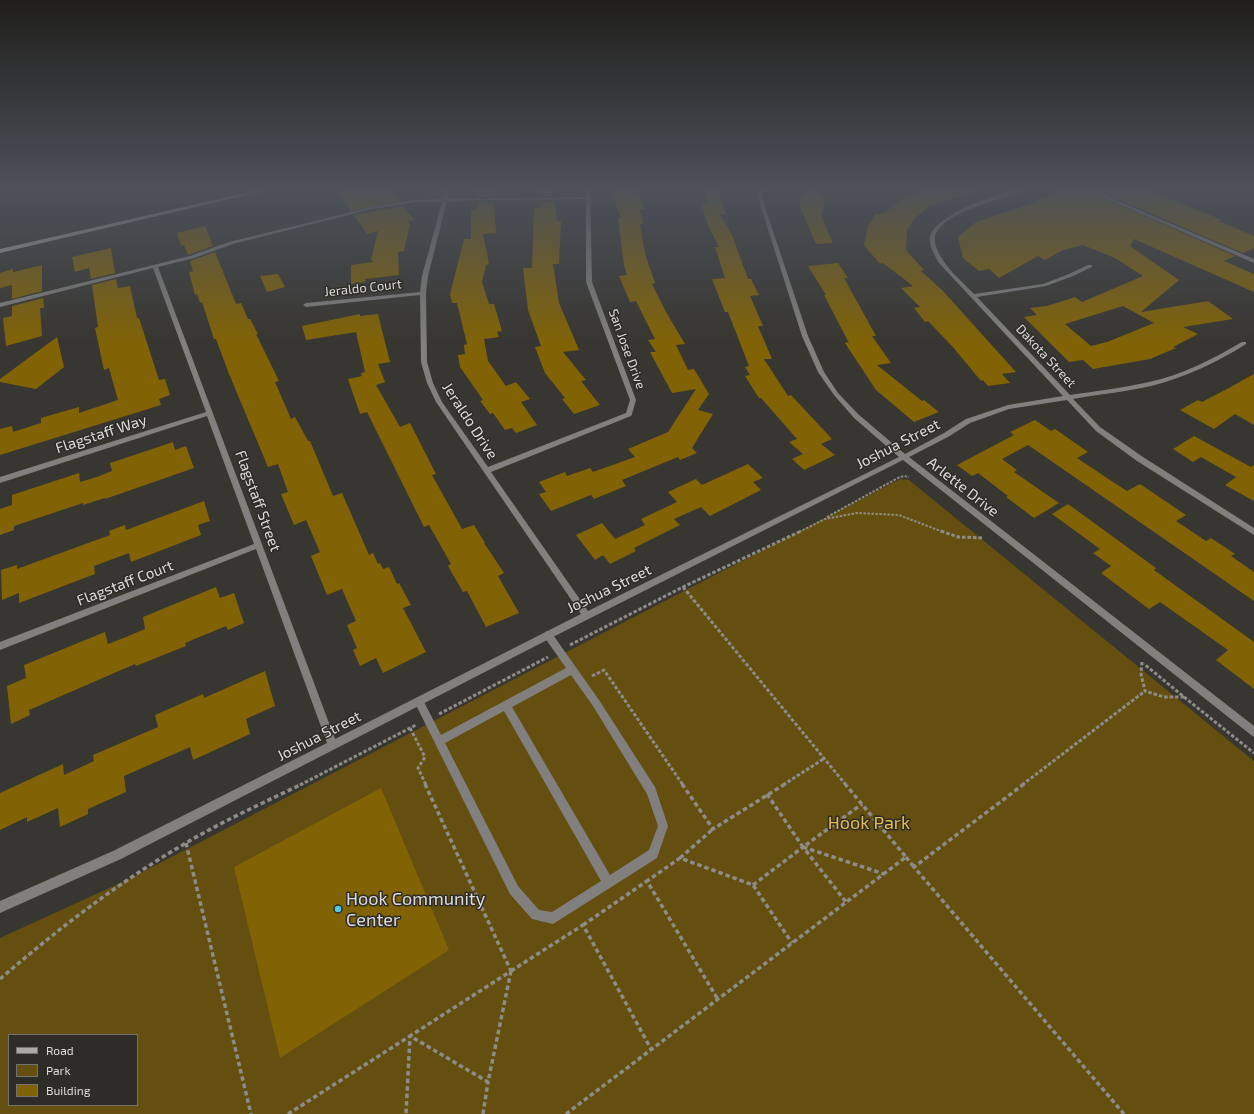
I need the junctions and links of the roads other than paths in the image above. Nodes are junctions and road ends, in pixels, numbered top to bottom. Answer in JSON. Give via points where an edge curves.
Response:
{"nodes":[{"id":1,"x":48,"y":240,"type":"edge"},
{"id":2,"x":243,"y":240,"type":"edge"},
{"id":3,"x":435,"y":240,"type":"edge"},
{"id":4,"x":589,"y":240,"type":"edge"},
{"id":5,"x":774,"y":240,"type":"edge"},
{"id":6,"x":932,"y":240,"type":"edge"},
{"id":7,"x":1205,"y":240,"type":"edge"},
{"id":8,"x":0,"y":251,"type":"edge"},
{"id":9,"x":1254,"y":261,"type":"edge"},
{"id":10,"x":155,"y":266,"type":"junction"},
{"id":11,"x":1090,"y":266,"type":"dead end"},
{"id":12,"x":423,"y":293,"type":"junction"},
{"id":13,"x":974,"y":296,"type":"junction"},
{"id":14,"x":0,"y":305,"type":"edge"},
{"id":15,"x":306,"y":305,"type":"dead end"},
{"id":16,"x":1244,"y":343,"type":"dead end"},
{"id":17,"x":1067,"y":397,"type":"junction"},
{"id":18,"x":210,"y":413,"type":"junction"},
{"id":19,"x":904,"y":457,"type":"junction"},
{"id":20,"x":486,"y":471,"type":"junction"},
{"id":21,"x":0,"y":480,"type":"edge"},
{"id":22,"x":1254,"y":532,"type":"edge"},
{"id":23,"x":259,"y":545,"type":"junction"},
{"id":24,"x":587,"y":616,"type":"junction"},
{"id":25,"x":548,"y":635,"type":"junction"},
{"id":26,"x":0,"y":646,"type":"edge"},
{"id":27,"x":571,"y":670,"type":"junction"},
{"id":28,"x":419,"y":700,"type":"junction"},
{"id":29,"x":506,"y":705,"type":"junction"},
{"id":30,"x":1254,"y":732,"type":"edge"},
{"id":31,"x":440,"y":741,"type":"junction"},
{"id":32,"x":334,"y":745,"type":"junction"},
{"id":33,"x":608,"y":882,"type":"junction"},
{"id":34,"x":0,"y":907,"type":"edge"}],
"edges":[{"from":1,"to":8,"type":"main road"},
{"from":2,"to":10,"type":"street"},
{"from":3,"to":12,"type":"street","name":"Jeraldo Drive"},
{"from":4,"to":20,"type":"street","name":"San Jose Drive","via":[[589,282],[633,400],[629,414]]},
{"from":5,"to":19,"type":"street","name":"Arlette Drive","via":[[805,336],[821,372],[856,416]]},
{"from":6,"to":13,"type":"street","name":"Dakota Street","via":[[934,250],[941,262]]},
{"from":7,"to":9,"type":"street"},
{"from":10,"to":14,"type":"street"},
{"from":10,"to":18,"type":"street","name":"Flagstaff Street"},
{"from":11,"to":13,"type":"street","via":[[1044,285]]},
{"from":12,"to":15,"type":"street","name":"Jeraldo Court"},
{"from":12,"to":20,"type":"street","name":"Jeraldo Drive","via":[[424,362],[430,383],[439,402]]},
{"from":13,"to":17,"type":"street","name":"Dakota Street"},
{"from":16,"to":17,"type":"street","name":"Joshua Street","via":[[1189,372],[1150,384]]},
{"from":17,"to":19,"type":"street","name":"Joshua Street","via":[[1008,407],[968,421]]},
{"from":17,"to":22,"type":"street","name":"Dakota Street","via":[[1098,429]]},
{"from":18,"to":21,"type":"street","name":"Flagstaff Way"},
{"from":18,"to":23,"type":"street","name":"Flagstaff Street"},
{"from":19,"to":24,"type":"street","name":"Joshua Street"},
{"from":19,"to":30,"type":"street","name":"Arlette Drive"},
{"from":20,"to":24,"type":"street","name":"Jeraldo Drive"},
{"from":23,"to":26,"type":"street","name":"Flagstaff Court"},
{"from":23,"to":32,"type":"street","name":"Flagstaff Street"},
{"from":24,"to":25,"type":"street","name":"Joshua Street"},
{"from":25,"to":27,"type":"street"},
{"from":25,"to":28,"type":"street","name":"Joshua Street"},
{"from":27,"to":29,"type":"street"},
{"from":27,"to":33,"type":"street","via":[[596,703],[650,791],[664,826],[653,854]]},
{"from":28,"to":31,"type":"street"},
{"from":28,"to":32,"type":"street","name":"Joshua Street"},
{"from":29,"to":31,"type":"street"},
{"from":29,"to":33,"type":"street"},
{"from":31,"to":33,"type":"street","via":[[514,890],[536,915],[553,918]]},
{"from":32,"to":34,"type":"street","name":"Joshua Street","via":[[117,856]]}]}
